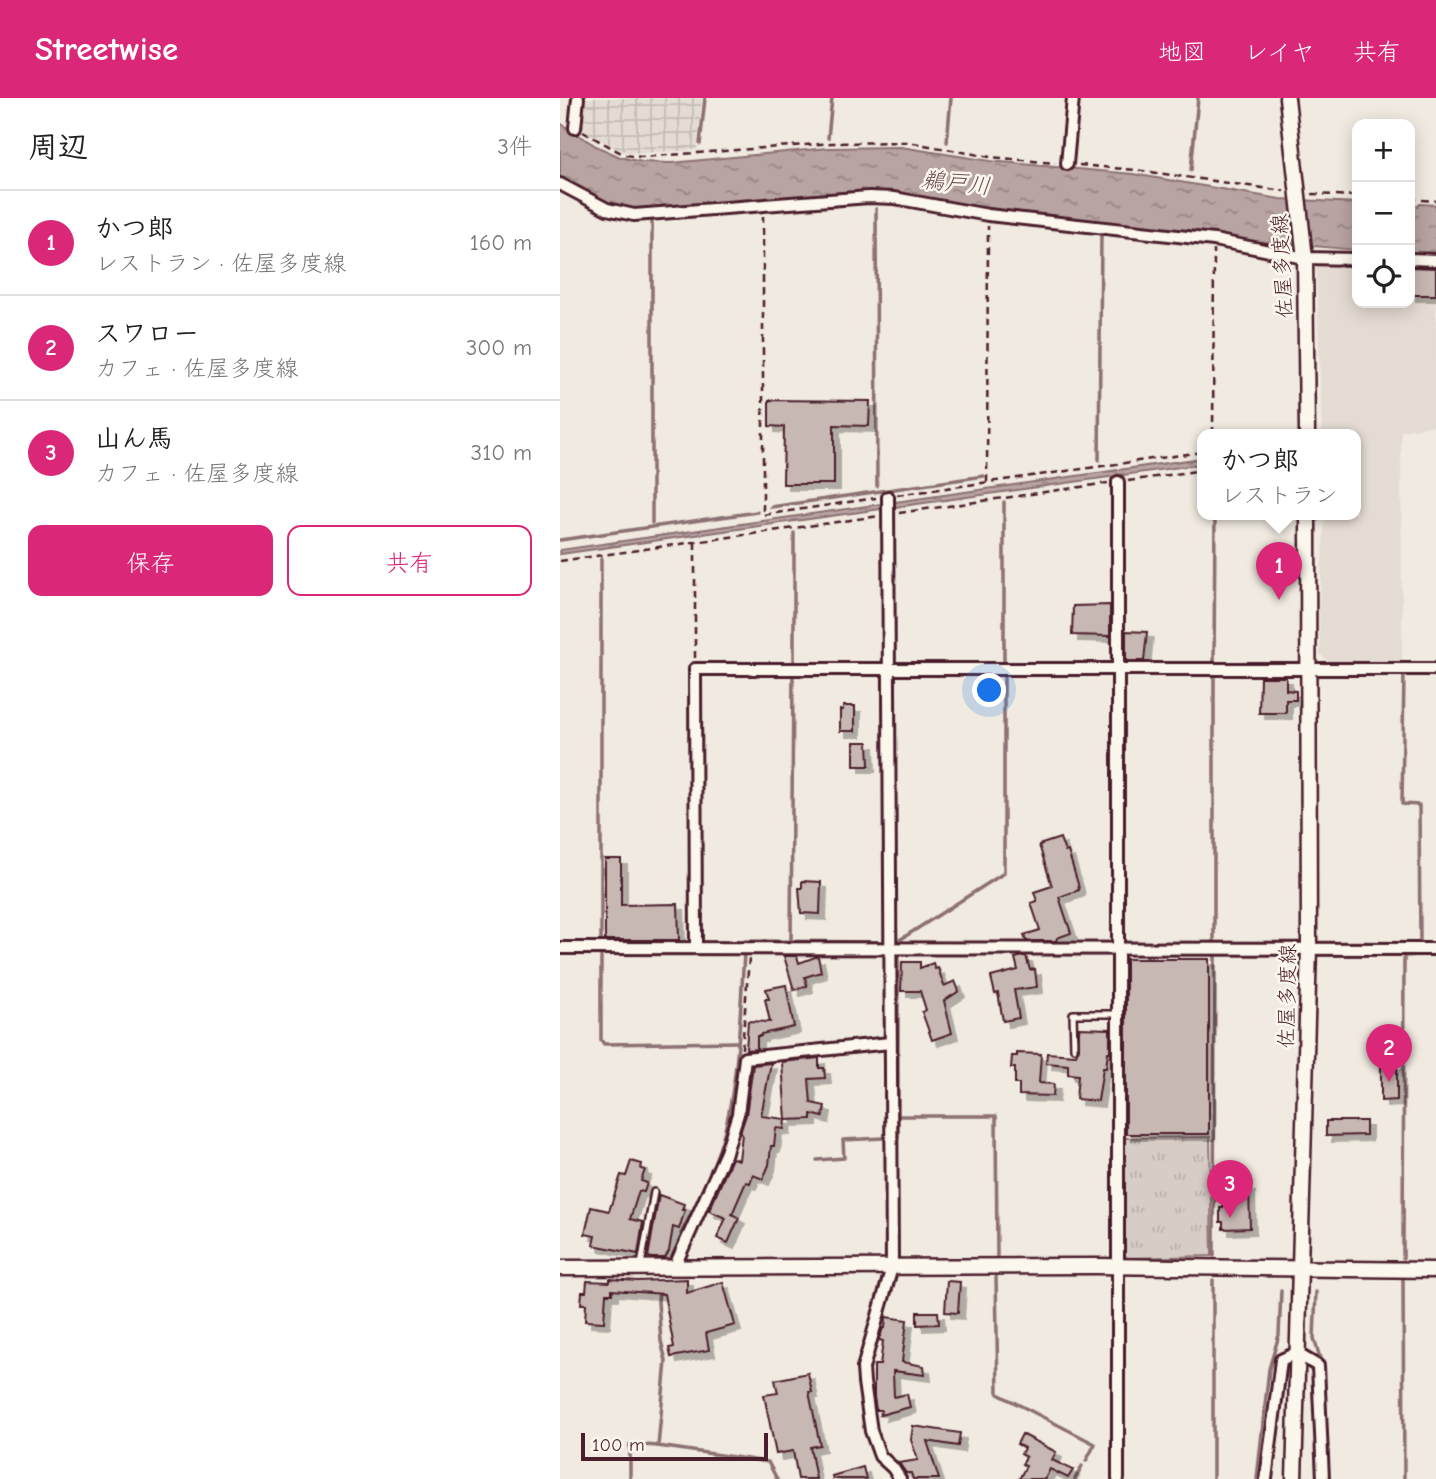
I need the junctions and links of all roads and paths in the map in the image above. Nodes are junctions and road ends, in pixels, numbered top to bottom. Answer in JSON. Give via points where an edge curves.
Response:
{"nodes":[{"id":1,"x":578,"y":98,"type":"edge"},
{"id":2,"x":1073,"y":98,"type":"edge"},
{"id":3,"x":1287,"y":98,"type":"edge"},
{"id":4,"x":575,"y":128,"type":"joint"},
{"id":5,"x":1067,"y":164,"type":"junction"},
{"id":6,"x":560,"y":184,"type":"edge"},
{"id":7,"x":1299,"y":193,"type":"junction"},
{"id":8,"x":1352,"y":196,"type":"edge"},
{"id":9,"x":1415,"y":199,"type":"edge"},
{"id":10,"x":1436,"y":201,"type":"edge"},
{"id":11,"x":763,"y":205,"type":"junction"},
{"id":12,"x":988,"y":215,"type":"junction"},
{"id":13,"x":1214,"y":240,"type":"junction"},
{"id":14,"x":1305,"y":255,"type":"junction"},
{"id":15,"x":1352,"y":259,"type":"edge"},
{"id":16,"x":1415,"y":259,"type":"edge"},
{"id":17,"x":1436,"y":260,"type":"edge"},
{"id":18,"x":1213,"y":429,"type":"edge"},
{"id":19,"x":1307,"y":429,"type":"edge"},
{"id":20,"x":1197,"y":453,"type":"edge"},
{"id":21,"x":987,"y":482,"type":"junction"},
{"id":22,"x":1118,"y":482,"type":"dead end"},
{"id":23,"x":888,"y":497,"type":"junction"},
{"id":24,"x":1308,"y":520,"type":"edge"},
{"id":25,"x":695,"y":542,"type":"dead end"},
{"id":26,"x":695,"y":669,"type":"junction"},
{"id":27,"x":890,"y":669,"type":"junction"},
{"id":28,"x":1310,"y":669,"type":"junction"},
{"id":29,"x":1436,"y":669,"type":"edge"},
{"id":30,"x":1119,"y":670,"type":"junction"},
{"id":31,"x":696,"y":947,"type":"junction"},
{"id":32,"x":560,"y":948,"type":"edge"},
{"id":33,"x":750,"y":948,"type":"junction"},
{"id":34,"x":889,"y":948,"type":"junction"},
{"id":35,"x":1118,"y":948,"type":"junction"},
{"id":36,"x":1309,"y":948,"type":"junction"},
{"id":37,"x":1436,"y":949,"type":"edge"},
{"id":38,"x":1118,"y":1014,"type":"junction"},
{"id":39,"x":890,"y":1043,"type":"junction"},
{"id":40,"x":1074,"y":1048,"type":"dead end"},
{"id":41,"x":745,"y":1058,"type":"junction"},
{"id":42,"x":654,"y":1192,"type":"dead end"},
{"id":43,"x":1118,"y":1267,"type":"junction"},
{"id":44,"x":560,"y":1268,"type":"edge"},
{"id":45,"x":640,"y":1268,"type":"junction"},
{"id":46,"x":674,"y":1268,"type":"junction"},
{"id":47,"x":892,"y":1268,"type":"junction"},
{"id":48,"x":1301,"y":1268,"type":"junction"},
{"id":49,"x":1436,"y":1270,"type":"edge"},
{"id":50,"x":1296,"y":1353,"type":"junction"},
{"id":51,"x":900,"y":1479,"type":"edge"},
{"id":52,"x":1118,"y":1479,"type":"edge"},
{"id":53,"x":1266,"y":1479,"type":"edge"},
{"id":54,"x":1294,"y":1479,"type":"edge"},
{"id":55,"x":1323,"y":1479,"type":"edge"}],
"edges":[{"from":1,"to":4,"type":"street"},
{"from":2,"to":5,"type":"street"},
{"from":3,"to":7,"type":"main road","name":"佐屋多度線"},
{"from":4,"to":5,"type":"path","via":[[625,155],[642,158],[832,143],[908,142],[990,157]]},
{"from":5,"to":7,"type":"path"},
{"from":6,"to":11,"type":"street","via":[[607,209],[634,215]]},
{"from":7,"to":8,"type":"path"},
{"from":7,"to":14,"type":"main road","name":"佐屋多度線"},
{"from":9,"to":10,"type":"path"},
{"from":11,"to":12,"type":"street","via":[[894,198]]},
{"from":11,"to":23,"type":"path","via":[[763,515]]},
{"from":12,"to":13,"type":"street"},
{"from":12,"to":21,"type":"path"},
{"from":13,"to":14,"type":"street"},
{"from":13,"to":18,"type":"path"},
{"from":14,"to":15,"type":"street"},
{"from":14,"to":19,"type":"main road","name":"佐屋多度線"},
{"from":16,"to":17,"type":"street"},
{"from":20,"to":21,"type":"path"},
{"from":21,"to":23,"type":"path"},
{"from":22,"to":30,"type":"street"},
{"from":23,"to":27,"type":"street"},
{"from":24,"to":28,"type":"main road","name":"佐屋多度線"},
{"from":25,"to":26,"type":"path"},
{"from":26,"to":27,"type":"street"},
{"from":26,"to":31,"type":"street"},
{"from":27,"to":30,"type":"street"},
{"from":27,"to":34,"type":"street"},
{"from":28,"to":29,"type":"street"},
{"from":28,"to":30,"type":"street"},
{"from":28,"to":36,"type":"main road","name":"佐屋多度線"},
{"from":30,"to":35,"type":"street"},
{"from":31,"to":32,"type":"street"},
{"from":31,"to":33,"type":"street"},
{"from":33,"to":34,"type":"street"},
{"from":33,"to":41,"type":"path"},
{"from":34,"to":35,"type":"street"},
{"from":34,"to":39,"type":"street"},
{"from":35,"to":36,"type":"street"},
{"from":35,"to":38,"type":"street"},
{"from":36,"to":37,"type":"street"},
{"from":36,"to":48,"type":"main road","name":"佐屋多度線"},
{"from":38,"to":40,"type":"lane","via":[[1073,1014]]},
{"from":38,"to":43,"type":"street"},
{"from":39,"to":41,"type":"street"},
{"from":39,"to":47,"type":"street"},
{"from":41,"to":46,"type":"street","via":[[738,1114],[726,1152]]},
{"from":42,"to":45,"type":"lane"},
{"from":43,"to":47,"type":"main road"},
{"from":43,"to":48,"type":"main road"},
{"from":43,"to":52,"type":"street"},
{"from":44,"to":45,"type":"main road"},
{"from":45,"to":46,"type":"main road"},
{"from":46,"to":47,"type":"main road"},
{"from":47,"to":51,"type":"street","via":[[863,1368],[871,1431],[880,1457]]},
{"from":48,"to":49,"type":"main road"},
{"from":48,"to":50,"type":"main road","name":"佐屋多度線"},
{"from":50,"to":53,"type":"street","via":[[1281,1360]]},
{"from":50,"to":54,"type":"main road","name":"佐屋多度線"},
{"from":50,"to":55,"type":"street","via":[[1318,1366]]}]}
